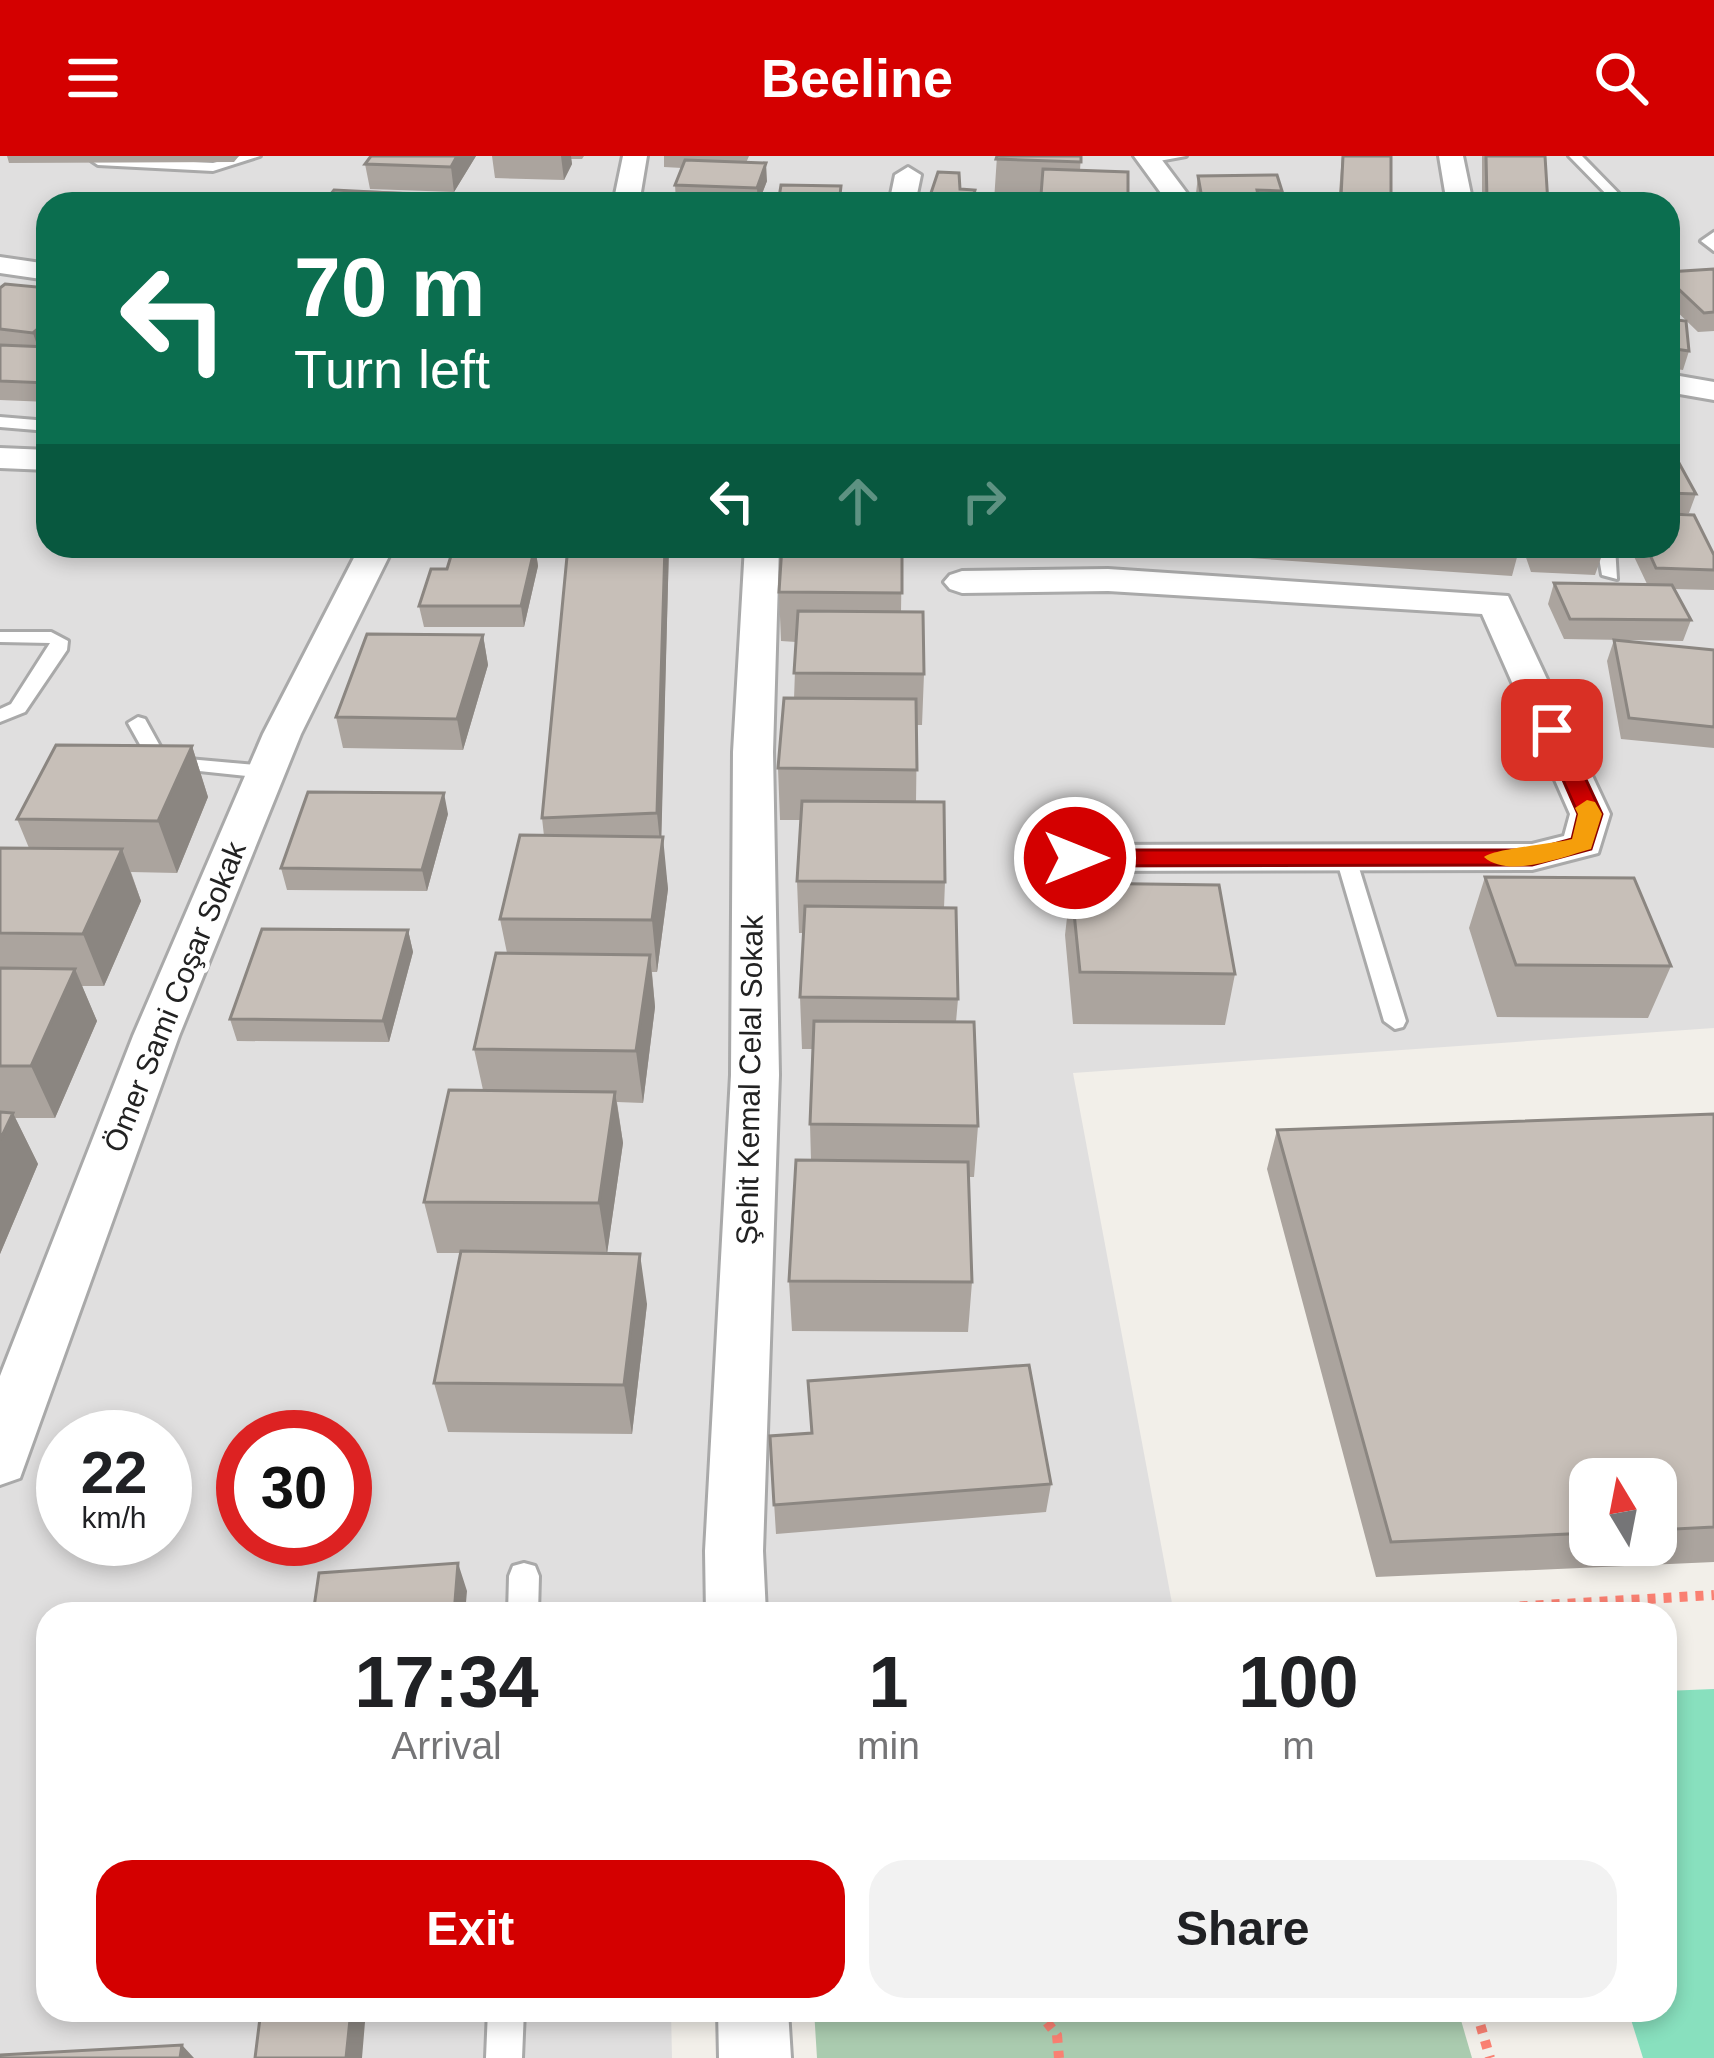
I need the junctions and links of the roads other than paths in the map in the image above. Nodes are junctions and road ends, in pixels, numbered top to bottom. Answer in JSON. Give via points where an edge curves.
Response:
{"nodes":[{"id":1,"x":254,"y":156,"type":"edge"},
{"id":2,"x":635,"y":156,"type":"edge"},
{"id":3,"x":1180,"y":156,"type":"edge"},
{"id":4,"x":1451,"y":156,"type":"edge"},
{"id":5,"x":1575,"y":156,"type":"edge"},
{"id":6,"x":1147,"y":158,"type":"edge"},
{"id":7,"x":78,"y":160,"type":"dead end"},
{"id":8,"x":367,"y":171,"type":"edge"},
{"id":9,"x":908,"y":175,"type":"dead end"},
{"id":10,"x":345,"y":192,"type":"edge"},
{"id":11,"x":628,"y":192,"type":"edge"},
{"id":12,"x":904,"y":192,"type":"edge"},
{"id":13,"x":1173,"y":192,"type":"edge"},
{"id":14,"x":1458,"y":192,"type":"edge"},
{"id":15,"x":1612,"y":192,"type":"edge"},
{"id":16,"x":1714,"y":236,"type":"edge"},
{"id":17,"x":1714,"y":247,"type":"edge"},
{"id":18,"x":0,"y":265,"type":"edge"},
{"id":19,"x":36,"y":270,"type":"edge"},
{"id":20,"x":1708,"y":390,"type":"edge"},
{"id":21,"x":0,"y":422,"type":"edge"},
{"id":22,"x":36,"y":425,"type":"edge"},
{"id":23,"x":1714,"y":431,"type":"edge"},
{"id":24,"x":0,"y":458,"type":"edge"},
{"id":25,"x":36,"y":460,"type":"edge"},
{"id":26,"x":371,"y":558,"type":"edge"},
{"id":27,"x":761,"y":558,"type":"edge"},
{"id":28,"x":1608,"y":558,"type":"edge"},
{"id":29,"x":1106,"y":563,"type":"edge"},
{"id":30,"x":1611,"y":574,"type":"dead end"},
{"id":31,"x":962,"y":582,"type":"dead end"},
{"id":32,"x":0,"y":637,"type":"edge"},
{"id":33,"x":0,"y":716,"type":"edge"},
{"id":34,"x":138,"y":723,"type":"dead end"},
{"id":35,"x":266,"y":772,"type":"junction"},
{"id":36,"x":1075,"y":858,"type":"dead end"},
{"id":37,"x":1346,"y":858,"type":"junction"},
{"id":38,"x":1395,"y":1022,"type":"dead end"},
{"id":39,"x":0,"y":1461,"type":"edge"},
{"id":40,"x":524,"y":1576,"type":"dead end"},
{"id":41,"x":523,"y":1602,"type":"edge"},
{"id":42,"x":736,"y":1602,"type":"edge"},
{"id":43,"x":506,"y":2022,"type":"edge"},
{"id":44,"x":754,"y":2022,"type":"edge"},
{"id":45,"x":504,"y":2058,"type":"edge"},
{"id":46,"x":755,"y":2058,"type":"edge"}],
"edges":[{"from":1,"to":7,"type":"lane","via":[[213,167]]},
{"from":2,"to":11,"type":"street"},
{"from":3,"to":6,"type":"lane"},
{"from":4,"to":14,"type":"street"},
{"from":5,"to":15,"type":"lane"},
{"from":6,"to":13,"type":"street"},
{"from":8,"to":10,"type":"street"},
{"from":9,"to":12,"type":"street"},
{"from":16,"to":17,"type":"lane"},
{"from":18,"to":19,"type":"street"},
{"from":20,"to":23,"type":"street"},
{"from":21,"to":22,"type":"lane"},
{"from":24,"to":25,"type":"street"},
{"from":26,"to":35,"type":"street","name":"Ömer Sami Coşar Sokak"},
{"from":27,"to":42,"type":"street","name":"Şehit Kemal Celal Sokak","via":[[753,752],[755,1075]]},
{"from":28,"to":30,"type":"lane"},
{"from":29,"to":31,"type":"street"},
{"from":29,"to":37,"type":"street","via":[[1495,604],[1590,814],[1583,844],[1532,857]]},
{"from":32,"to":33,"type":"lane","via":[[59,641],[18,708]]},
{"from":34,"to":35,"type":"lane","via":[[159,762]]},
{"from":35,"to":39,"type":"street","name":"Ömer Sami Coşar Sokak","via":[[156,1036]]},
{"from":36,"to":37,"type":"street"},
{"from":37,"to":38,"type":"lane"},
{"from":40,"to":41,"type":"lane"},
{"from":43,"to":45,"type":"lane"},
{"from":44,"to":46,"type":"street"}]}
